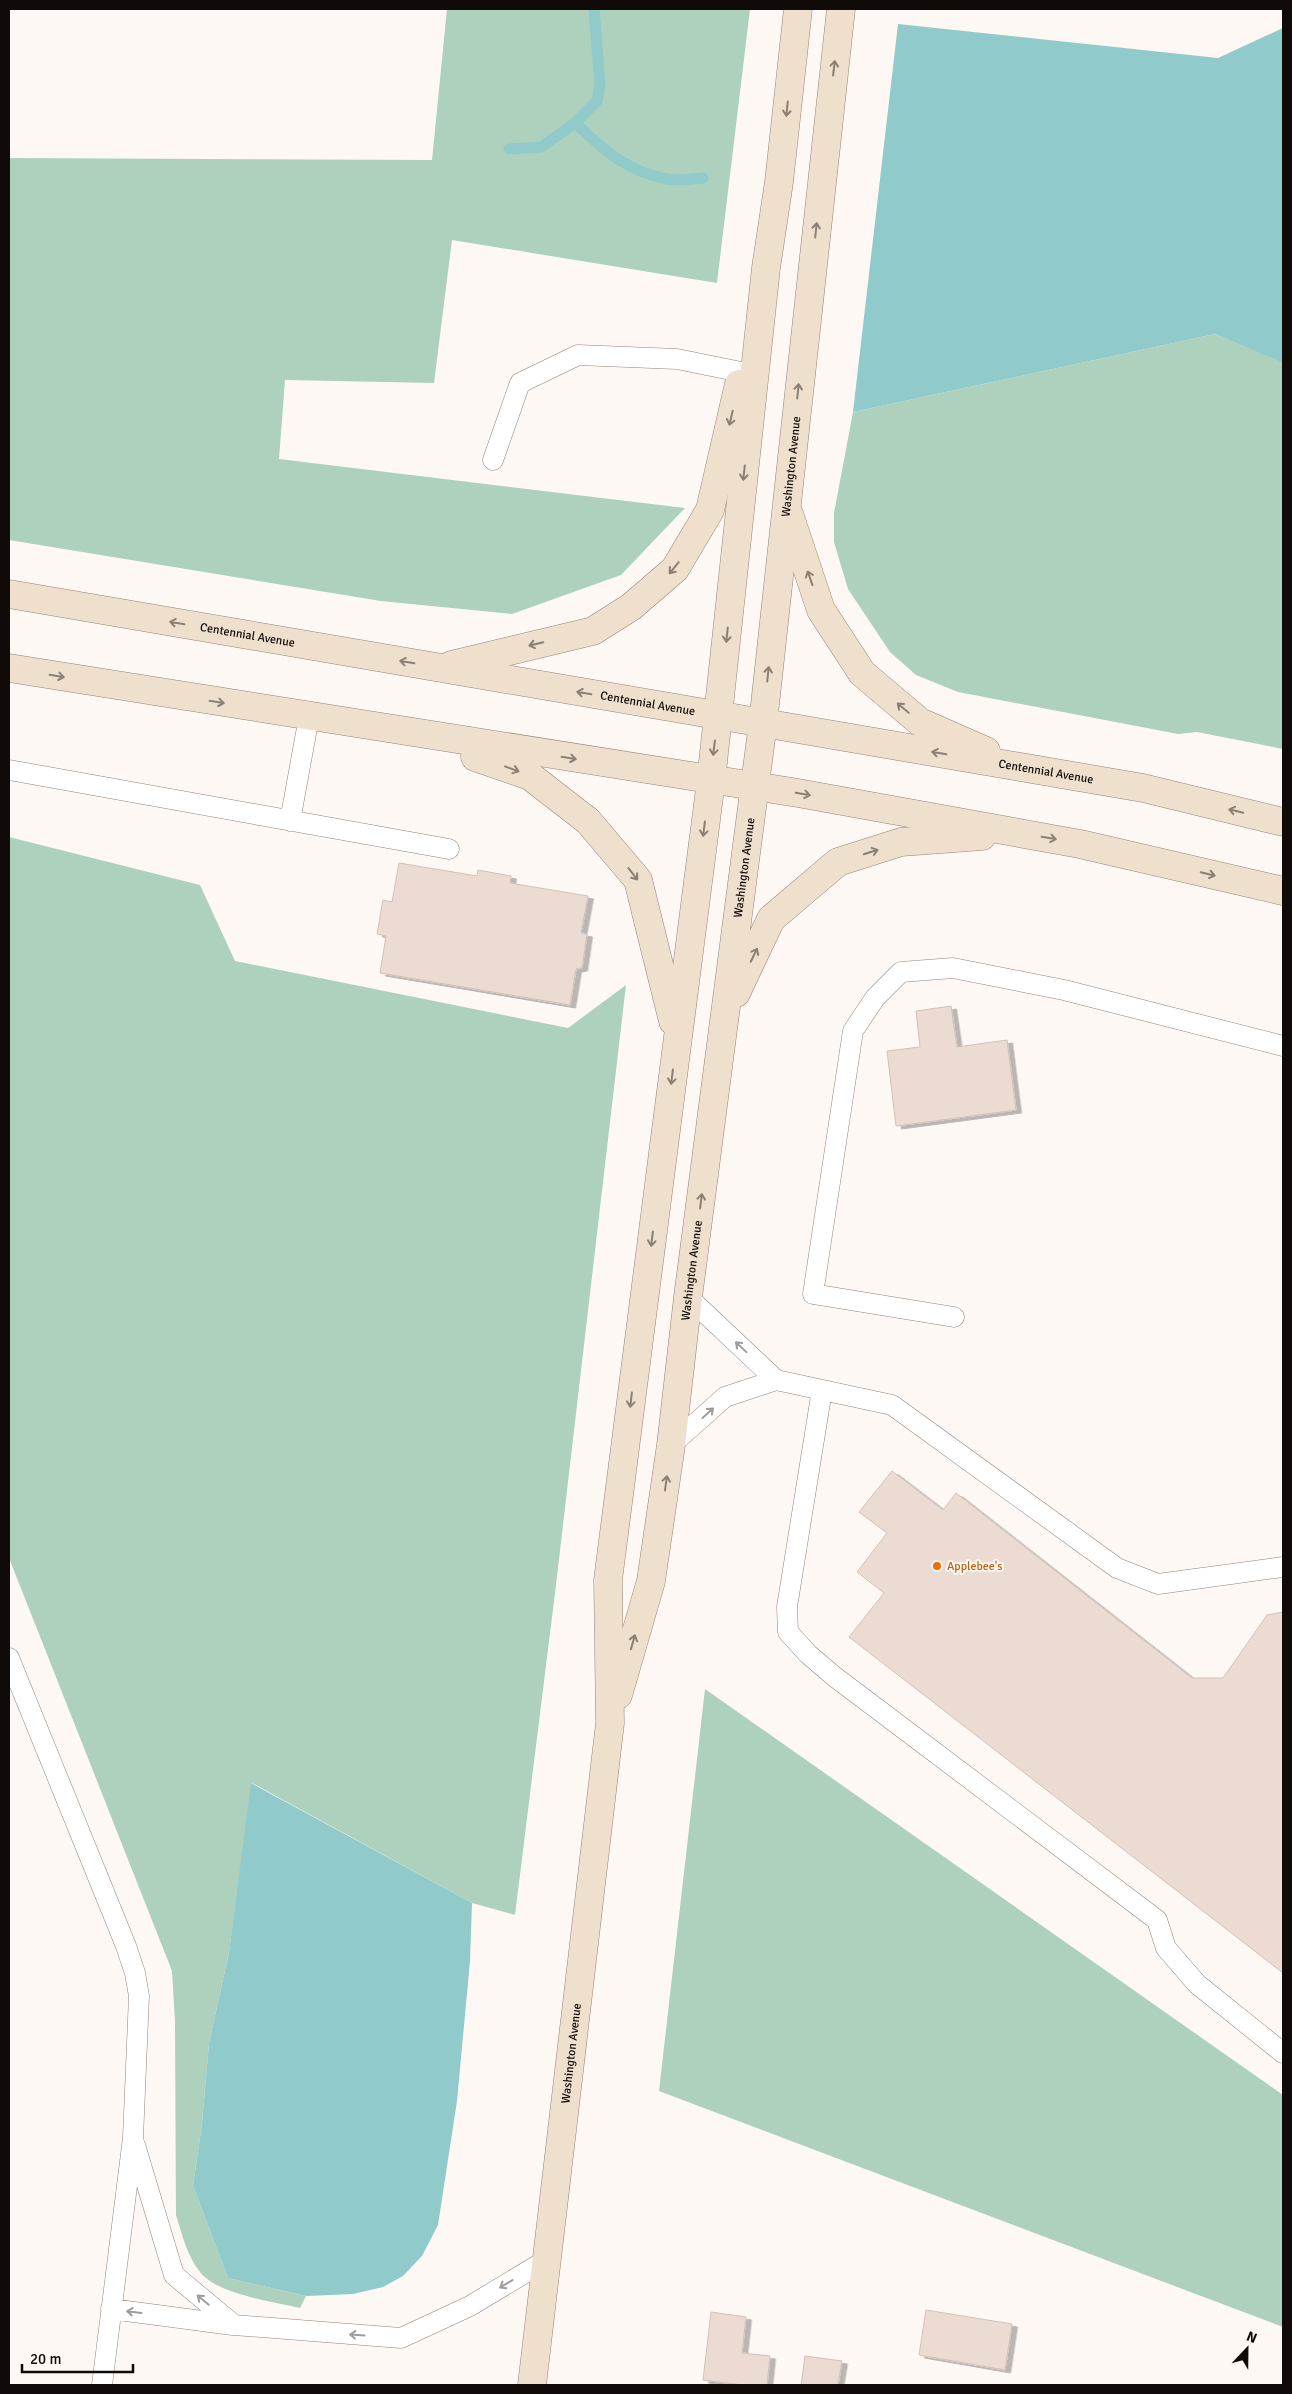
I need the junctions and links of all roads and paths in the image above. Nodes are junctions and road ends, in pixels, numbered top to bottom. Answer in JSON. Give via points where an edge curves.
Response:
{"nodes":[{"id":1,"x":798,"y":9,"type":"edge"},
{"id":2,"x":841,"y":9,"type":"edge"},
{"id":3,"x":766,"y":268,"type":"junction"},
{"id":4,"x":742,"y":372,"type":"junction"},
{"id":5,"x":493,"y":460,"type":"dead end"},
{"id":6,"x":786,"y":506,"type":"junction"},
{"id":7,"x":9,"y":594,"type":"edge"},
{"id":8,"x":9,"y":668,"type":"edge"},
{"id":9,"x":438,"y":668,"type":"junction"},
{"id":10,"x":718,"y":716,"type":"junction"},
{"id":11,"x":309,"y":717,"type":"junction"},
{"id":12,"x":762,"y":723,"type":"junction"},
{"id":13,"x":382,"y":728,"type":"junction"},
{"id":14,"x":1024,"y":768,"type":"junction"},
{"id":15,"x":9,"y":770,"type":"edge"},
{"id":16,"x":711,"y":781,"type":"junction"},
{"id":17,"x":755,"y":786,"type":"junction"},
{"id":18,"x":290,"y":821,"type":"junction"},
{"id":19,"x":1283,"y":822,"type":"edge"},
{"id":20,"x":1022,"y":833,"type":"junction"},
{"id":21,"x":449,"y":850,"type":"dead end"},
{"id":22,"x":1283,"y":892,"type":"edge"},
{"id":23,"x":725,"y":1015,"type":"junction"},
{"id":24,"x":677,"y":1039,"type":"junction"},
{"id":25,"x":1283,"y":1046,"type":"edge"},
{"id":26,"x":688,"y":1297,"type":"junction"},
{"id":27,"x":954,"y":1317,"type":"dead end"},
{"id":28,"x":776,"y":1380,"type":"junction"},
{"id":29,"x":822,"y":1390,"type":"junction"},
{"id":30,"x":671,"y":1446,"type":"junction"},
{"id":31,"x":1283,"y":1566,"type":"edge"},
{"id":32,"x":9,"y":1658,"type":"edge"},
{"id":33,"x":610,"y":1723,"type":"junction"},
{"id":34,"x":1283,"y":2053,"type":"edge"},
{"id":35,"x":133,"y":2138,"type":"junction"},
{"id":36,"x":548,"y":2259,"type":"junction"},
{"id":37,"x":111,"y":2309,"type":"junction"},
{"id":38,"x":234,"y":2325,"type":"junction"},
{"id":39,"x":102,"y":2385,"type":"edge"},
{"id":40,"x":532,"y":2385,"type":"edge"}],
"edges":[{"from":1,"to":3,"type":"main road","name":"Washington Avenue","one_way":true},
{"from":6,"to":2,"type":"main road","name":"Washington Avenue","one_way":true},
{"from":3,"to":4,"type":"main road"},
{"from":3,"to":10,"type":"main road","name":"Washington Avenue","one_way":true},
{"from":4,"to":5,"type":"lane","via":[[677,359],[578,355],[520,383]]},
{"from":4,"to":9,"type":"main road","one_way":true,"via":[[710,510],[675,569],[631,607],[593,631]]},
{"from":12,"to":6,"type":"main road","name":"Washington Avenue","one_way":true},
{"from":14,"to":6,"type":"main road","one_way":true,"via":[[920,722],[862,673],[821,610]]},
{"from":9,"to":7,"type":"main road","name":"Centennial Avenue","one_way":true},
{"from":8,"to":11,"type":"main road","one_way":true},
{"from":10,"to":9,"type":"main road","name":"Centennial Avenue","one_way":true},
{"from":10,"to":12,"type":"main road","name":"Centennial Avenue"},
{"from":10,"to":16,"type":"main road","name":"Washington Avenue","one_way":true},
{"from":11,"to":13,"type":"main road"},
{"from":11,"to":18,"type":"lane"},
{"from":14,"to":12,"type":"main road","name":"Centennial Avenue","one_way":true},
{"from":12,"to":17,"type":"main road","name":"Washington Avenue"},
{"from":13,"to":16,"type":"main road","one_way":true},
{"from":13,"to":24,"type":"main road","one_way":true,"via":[[530,776],[588,821],[638,880]]},
{"from":19,"to":14,"type":"main road","name":"Centennial Avenue","one_way":true,"via":[[1143,788]]},
{"from":15,"to":18,"type":"lane"},
{"from":16,"to":17,"type":"main road"},
{"from":16,"to":24,"type":"main road","name":"Washington Avenue","one_way":true},
{"from":17,"to":20,"type":"main road","one_way":true},
{"from":17,"to":23,"type":"main road","name":"Washington Avenue"},
{"from":18,"to":21,"type":"lane"},
{"from":20,"to":22,"type":"main road","one_way":true},
{"from":23,"to":20,"type":"main road","one_way":true,"via":[[771,919],[838,862],[901,842]]},
{"from":26,"to":23,"type":"main road","name":"Washington Avenue","one_way":true},
{"from":24,"to":33,"type":"main road","name":"Washington Avenue","one_way":true,"via":[[608,1580]]},
{"from":25,"to":27,"type":"lane","via":[[1064,990],[953,968],[901,972],[875,998],[853,1031],[813,1294]]},
{"from":28,"to":26,"type":"lane","one_way":true},
{"from":26,"to":30,"type":"main road","name":"Washington Avenue"},
{"from":28,"to":29,"type":"lane"},
{"from":30,"to":28,"type":"lane","one_way":true,"via":[[725,1397]]},
{"from":29,"to":31,"type":"lane","via":[[892,1405],[1117,1568],[1158,1584]]},
{"from":29,"to":34,"type":"lane","via":[[787,1607],[788,1632],[835,1677],[1157,1920],[1166,1948],[1197,1984]]},
{"from":33,"to":30,"type":"main road","name":"Washington Avenue","one_way":true,"via":[[651,1581]]},
{"from":32,"to":35,"type":"lane","via":[[135,1974],[140,2018]]},
{"from":33,"to":36,"type":"main road","name":"Washington Avenue"},
{"from":35,"to":37,"type":"lane"},
{"from":38,"to":35,"type":"lane","one_way":true,"via":[[174,2275]]},
{"from":36,"to":38,"type":"lane","one_way":true,"via":[[470,2306],[402,2338]]},
{"from":36,"to":40,"type":"main road","name":"Washington Avenue"},
{"from":38,"to":37,"type":"lane","one_way":true},
{"from":37,"to":39,"type":"lane"}]}
